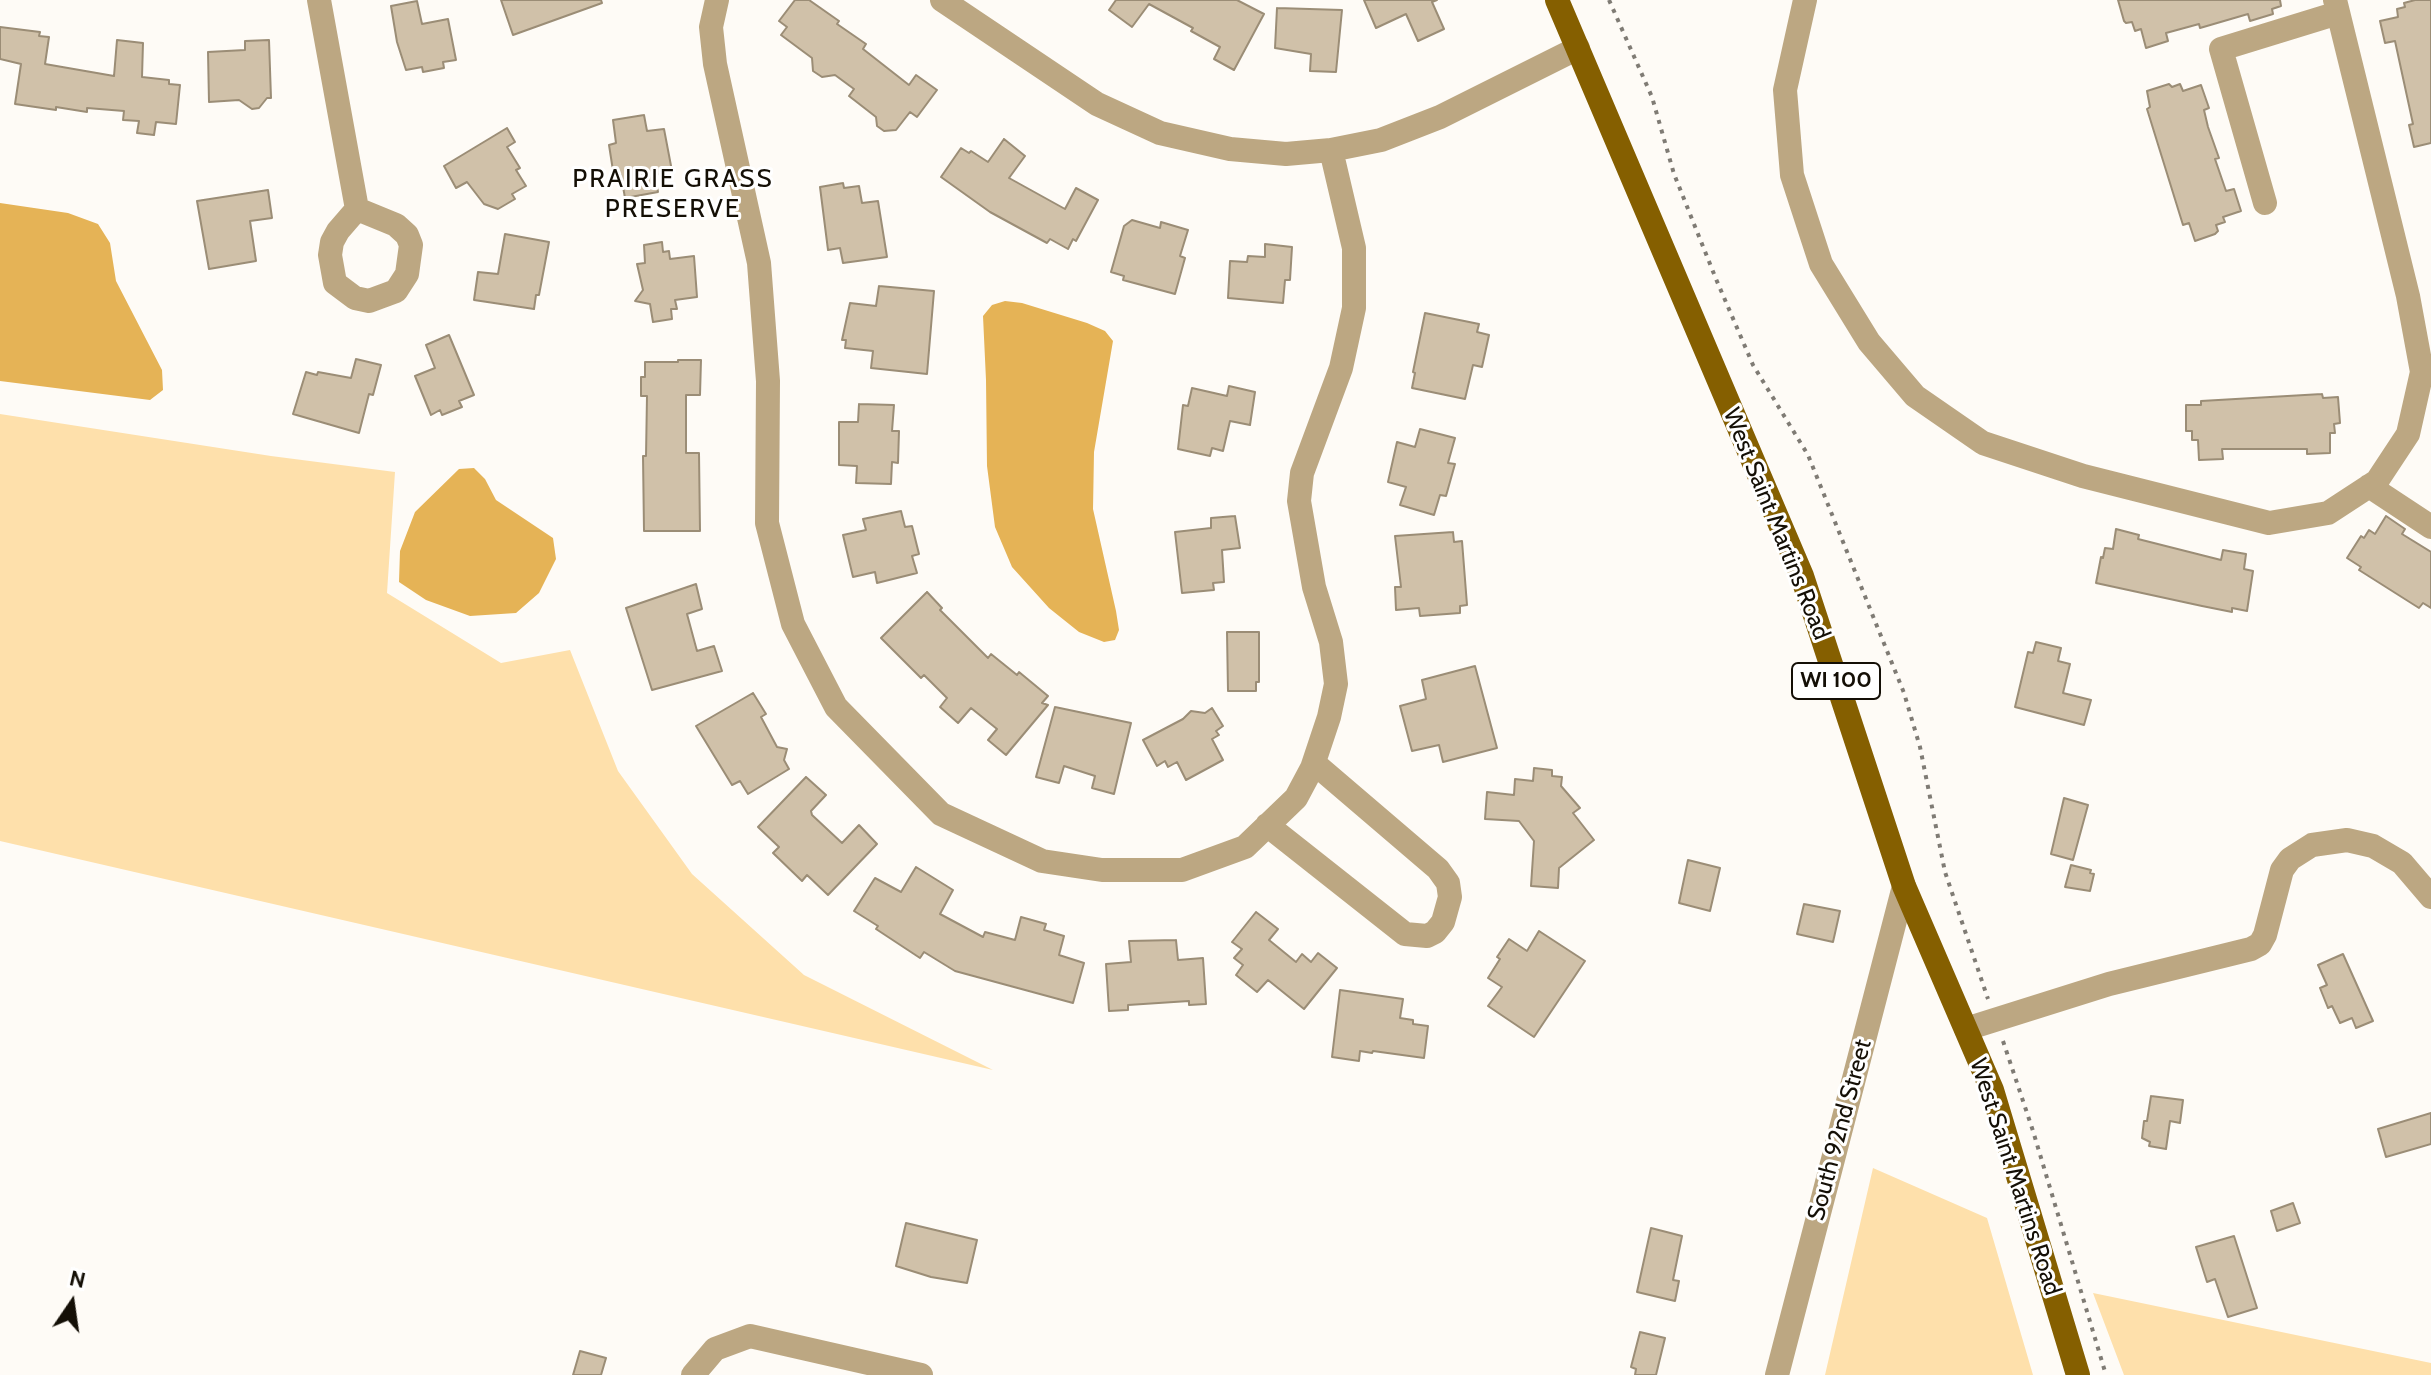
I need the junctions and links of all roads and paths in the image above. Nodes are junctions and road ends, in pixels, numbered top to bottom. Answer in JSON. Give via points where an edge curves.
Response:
{"nodes":[{"id":1,"x":319,"y":0,"type":"edge"},
{"id":2,"x":717,"y":0,"type":"edge"},
{"id":3,"x":942,"y":0,"type":"edge"},
{"id":4,"x":1557,"y":0,"type":"edge"},
{"id":5,"x":1609,"y":0,"type":"edge"},
{"id":6,"x":1805,"y":0,"type":"edge"},
{"id":7,"x":2337,"y":6,"type":"edge"},
{"id":8,"x":1578,"y":48,"type":"junction"},
{"id":9,"x":1331,"y":150,"type":"junction"},
{"id":10,"x":2265,"y":203,"type":"dead end"},
{"id":11,"x":357,"y":209,"type":"dead end"},
{"id":12,"x":2425,"y":357,"type":"edge"},
{"id":13,"x":2369,"y":486,"type":"junction"},
{"id":14,"x":2431,"y":527,"type":"edge"},
{"id":15,"x":1314,"y":763,"type":"junction"},
{"id":16,"x":1267,"y":825,"type":"junction"},
{"id":17,"x":1904,"y":886,"type":"junction"},
{"id":18,"x":2431,"y":897,"type":"edge"},
{"id":19,"x":1996,"y":1020,"type":"junction"},
{"id":20,"x":1966,"y":1029,"type":"junction"},
{"id":21,"x":693,"y":1375,"type":"edge"},
{"id":22,"x":921,"y":1375,"type":"edge"},
{"id":23,"x":1777,"y":1375,"type":"edge"},
{"id":24,"x":2078,"y":1375,"type":"edge"},
{"id":25,"x":2106,"y":1375,"type":"edge"}],
"edges":[{"from":1,"to":11,"type":"street"},
{"from":2,"to":16,"type":"street","via":[[711,27],[715,64],[759,263],[768,381],[767,523],[793,624],[836,707],[941,814],[1042,861],[1102,870],[1182,870],[1245,847]]},
{"from":3,"to":9,"type":"street","via":[[1097,104],[1160,133],[1244,150]]},
{"from":4,"to":8,"type":"main road","name":"West Saint Martins Road","number":"WI 100"},
{"from":5,"to":19,"type":"path","via":[[1652,97],[1674,174],[1716,279],[1758,374],[1808,455],[1904,693],[1945,872]]},
{"from":6,"to":13,"type":"street","via":[[1785,90],[1792,175],[1821,264],[1869,342],[1915,396],[1983,443],[2083,476],[2269,523],[2328,513]]},
{"from":7,"to":10,"type":"street","via":[[2221,49]]},
{"from":7,"to":12,"type":"street"},
{"from":8,"to":9,"type":"street","via":[[1440,117],[1381,140]]},
{"from":8,"to":17,"type":"main road","name":"West Saint Martins Road","number":"WI 100","via":[[1802,576]]},
{"from":9,"to":15,"type":"street","via":[[1354,248],[1354,308],[1341,368],[1302,473],[1299,501],[1336,684]]},
{"from":12,"to":13,"type":"street","via":[[2408,434]]},
{"from":13,"to":14,"type":"street"},
{"from":15,"to":16,"type":"street","via":[[1296,798]]},
{"from":15,"to":16,"type":"street","via":[[1438,869],[1450,897],[1443,922],[1427,936],[1405,934]]},
{"from":17,"to":20,"type":"main road","name":"West Saint Martins Road","number":"WI 100"},
{"from":17,"to":23,"type":"street","name":"South 92nd Street"},
{"from":18,"to":19,"type":"street","via":[[2402,863],[2373,846],[2347,840],[2312,845],[2282,870],[2265,935],[2251,949],[2109,984]]},
{"from":19,"to":20,"type":"street"},
{"from":19,"to":25,"type":"path"},
{"from":20,"to":24,"type":"main road","name":"West Saint Martins Road","number":"WI 100","via":[[1992,1090]]},
{"from":21,"to":22,"type":"street","via":[[715,1349],[750,1336]]}]}
